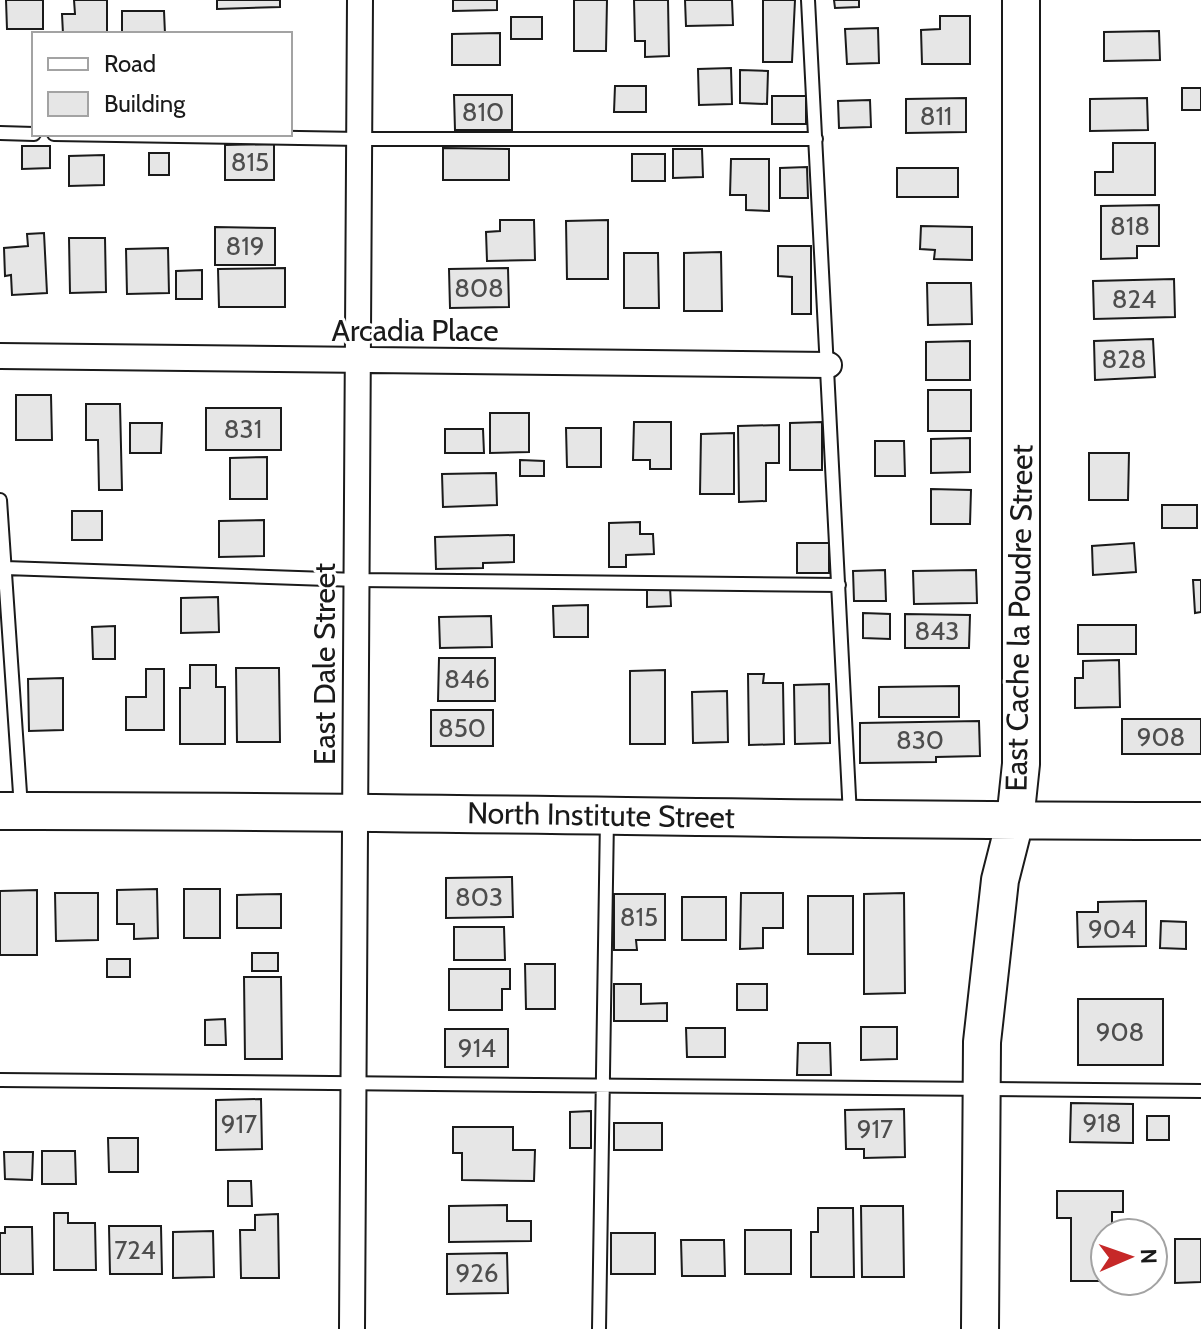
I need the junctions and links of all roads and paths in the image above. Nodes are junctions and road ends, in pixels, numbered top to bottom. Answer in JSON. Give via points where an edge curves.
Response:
{"nodes":[{"id":1,"x":360,"y":0,"type":"edge"},
{"id":2,"x":808,"y":0,"type":"edge"},
{"id":3,"x":1021,"y":0,"type":"edge"},
{"id":4,"x":0,"y":133,"type":"edge"},
{"id":5,"x":32,"y":134,"type":"edge"},
{"id":6,"x":176,"y":136,"type":"edge"},
{"id":7,"x":360,"y":139,"type":"junction"},
{"id":8,"x":816,"y":139,"type":"junction"},
{"id":9,"x":0,"y":356,"type":"edge"},
{"id":10,"x":358,"y":362,"type":"junction"},
{"id":11,"x":829,"y":365,"type":"junction"},
{"id":12,"x":0,"y":500,"type":"edge"},
{"id":13,"x":5,"y":568,"type":"junction"},
{"id":14,"x":357,"y":580,"type":"junction"},
{"id":15,"x":839,"y":585,"type":"junction"},
{"id":16,"x":355,"y":810,"type":"junction"},
{"id":17,"x":10,"y":811,"type":"edge"},
{"id":18,"x":607,"y":815,"type":"junction"},
{"id":19,"x":851,"y":819,"type":"junction"},
{"id":20,"x":1015,"y":821,"type":"junction"},
{"id":21,"x":1201,"y":821,"type":"edge"},
{"id":22,"x":0,"y":1080,"type":"edge"},
{"id":23,"x":354,"y":1080,"type":"junction"},
{"id":24,"x":603,"y":1084,"type":"junction"},
{"id":25,"x":980,"y":1089,"type":"junction"},
{"id":26,"x":1201,"y":1091,"type":"edge"},
{"id":27,"x":352,"y":1329,"type":"edge"},
{"id":28,"x":599,"y":1329,"type":"edge"},
{"id":29,"x":980,"y":1329,"type":"edge"}],
"edges":[{"from":1,"to":7,"type":"street","name":"East Dale Street"},
{"from":2,"to":8,"type":"lane"},
{"from":3,"to":20,"type":"street","name":"East Cache la Poudre Street","via":[[1021,764]]},
{"from":4,"to":5,"type":"lane"},
{"from":6,"to":7,"type":"lane"},
{"from":7,"to":8,"type":"lane"},
{"from":7,"to":10,"type":"street","name":"East Dale Street"},
{"from":8,"to":11,"type":"lane"},
{"from":9,"to":10,"type":"street","name":"Arcadia Place"},
{"from":10,"to":11,"type":"street","name":"Arcadia Place"},
{"from":10,"to":14,"type":"street","name":"East Dale Street"},
{"from":11,"to":15,"type":"lane"},
{"from":12,"to":13,"type":"lane"},
{"from":13,"to":14,"type":"lane"},
{"from":13,"to":17,"type":"lane"},
{"from":14,"to":15,"type":"lane"},
{"from":14,"to":16,"type":"street","name":"East Dale Street"},
{"from":15,"to":19,"type":"lane"},
{"from":16,"to":17,"type":"street","name":"North Institute Street"},
{"from":16,"to":18,"type":"street","name":"North Institute Street"},
{"from":16,"to":23,"type":"street","name":"East Dale Street"},
{"from":18,"to":19,"type":"street","name":"North Institute Street"},
{"from":18,"to":24,"type":"lane"},
{"from":19,"to":20,"type":"street","name":"North Institute Street"},
{"from":20,"to":21,"type":"street","name":"North Institute Street"},
{"from":20,"to":25,"type":"street","name":"East Cache la Poudre Street","via":[[1000,880]]},
{"from":22,"to":23,"type":"lane"},
{"from":23,"to":24,"type":"lane"},
{"from":23,"to":27,"type":"street","name":"East Dale Street"},
{"from":24,"to":25,"type":"lane"},
{"from":24,"to":28,"type":"lane"},
{"from":25,"to":26,"type":"lane"},
{"from":25,"to":29,"type":"street","name":"East Cache la Poudre Street"}]}
